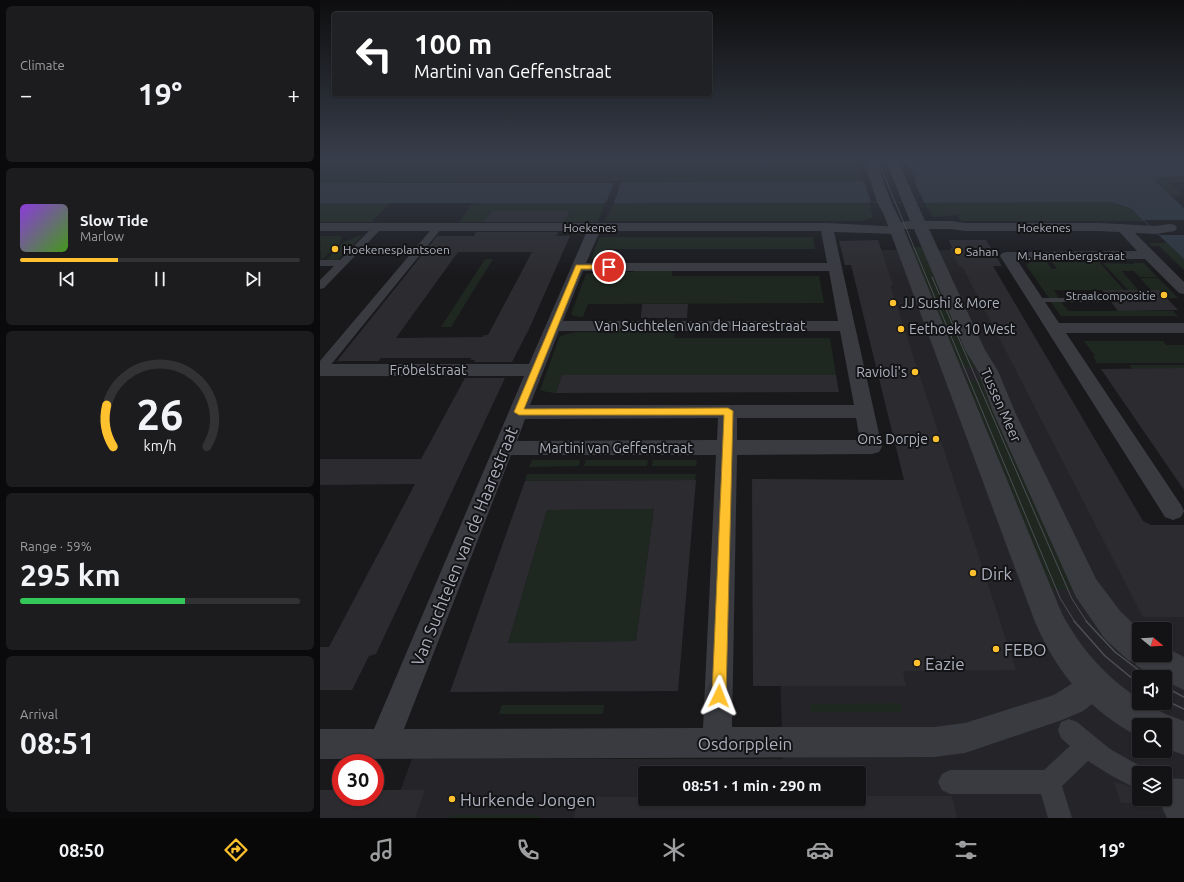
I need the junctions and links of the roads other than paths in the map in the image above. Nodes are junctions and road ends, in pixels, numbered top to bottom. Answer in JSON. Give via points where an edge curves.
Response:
{"nodes":[{"id":1,"x":883,"y":199,"type":"edge"},
{"id":2,"x":910,"y":199,"type":"edge"},
{"id":3,"x":320,"y":227,"type":"edge"},
{"id":4,"x":378,"y":227,"type":"junction"},
{"id":5,"x":438,"y":227,"type":"junction"},
{"id":6,"x":596,"y":227,"type":"junction"},
{"id":7,"x":827,"y":227,"type":"junction"},
{"id":8,"x":1122,"y":228,"type":"junction"},
{"id":9,"x":1177,"y":228,"type":"edge"},
{"id":10,"x":899,"y":234,"type":"junction"},
{"id":11,"x":924,"y":235,"type":"junction"},
{"id":12,"x":1150,"y":255,"type":"junction"},
{"id":13,"x":320,"y":263,"type":"edge"},
{"id":14,"x":342,"y":263,"type":"junction"},
{"id":15,"x":578,"y":267,"type":"junction"},
{"id":16,"x":835,"y":267,"type":"junction"},
{"id":17,"x":320,"y":286,"type":"edge"},
{"id":18,"x":1184,"y":290,"type":"edge"},
{"id":19,"x":1036,"y":300,"type":"junction"},
{"id":20,"x":1101,"y":300,"type":"dead end"},
{"id":21,"x":554,"y":326,"type":"junction"},
{"id":22,"x":847,"y":326,"type":"junction"},
{"id":23,"x":1054,"y":328,"type":"junction"},
{"id":24,"x":1184,"y":328,"type":"edge"},
{"id":25,"x":320,"y":370,"type":"edge"},
{"id":26,"x":536,"y":370,"type":"junction"},
{"id":27,"x":728,"y":411,"type":"junction"},
{"id":28,"x":865,"y":411,"type":"junction"},
{"id":29,"x":519,"y":412,"type":"junction"},
{"id":30,"x":504,"y":448,"type":"junction"},
{"id":31,"x":727,"y":448,"type":"junction"},
{"id":32,"x":1173,"y":510,"type":"dead end"},
{"id":33,"x":1132,"y":641,"type":"edge"},
{"id":34,"x":1164,"y":662,"type":"edge"},
{"id":35,"x":1184,"y":674,"type":"edge"},
{"id":36,"x":1094,"y":685,"type":"junction"},
{"id":37,"x":1141,"y":718,"type":"edge"},
{"id":38,"x":1069,"y":730,"type":"dead end"},
{"id":39,"x":1172,"y":734,"type":"edge"},
{"id":40,"x":1184,"y":738,"type":"edge"},
{"id":41,"x":383,"y":743,"type":"junction"},
{"id":42,"x":717,"y":743,"type":"junction"},
{"id":43,"x":320,"y":744,"type":"edge"},
{"id":44,"x":1087,"y":746,"type":"junction"},
{"id":45,"x":1132,"y":774,"type":"edge"},
{"id":46,"x":950,"y":782,"type":"dead end"},
{"id":47,"x":1049,"y":782,"type":"junction"},
{"id":48,"x":1172,"y":790,"type":"edge"},
{"id":49,"x":1060,"y":818,"type":"edge"},
{"id":50,"x":1179,"y":818,"type":"edge"}],
"edges":[{"from":1,"to":10,"type":"street"},
{"from":2,"to":11,"type":"street","name":"Tussen Meer"},
{"from":3,"to":4,"type":"street","name":"Hoekenes"},
{"from":4,"to":5,"type":"street","name":"Hoekenes"},
{"from":4,"to":14,"type":"street"},
{"from":5,"to":6,"type":"street","name":"Hoekenes"},
{"from":5,"to":25,"type":"street"},
{"from":6,"to":7,"type":"street","name":"Hoekenes"},
{"from":6,"to":15,"type":"street","name":"Van Suchtelen van de Haarestraat"},
{"from":7,"to":10,"type":"street","name":"Hoekenes","via":[[861,228]]},
{"from":7,"to":16,"type":"street","name":"Martini van Geffenstraat"},
{"from":8,"to":9,"type":"street","name":"Hoekenes"},
{"from":8,"to":11,"type":"street","name":"Hoekenes","via":[[966,227]]},
{"from":8,"to":12,"type":"street"},
{"from":10,"to":11,"type":"street","name":"Hoekenes"},
{"from":10,"to":36,"type":"street","via":[[1044,607],[1066,652]]},
{"from":11,"to":33,"type":"street","name":"Tussen Meer","via":[[1086,588],[1098,607]]},
{"from":12,"to":18,"type":"street"},
{"from":12,"to":19,"type":"street","name":"M. Hanenbergstraat","via":[[1007,256]]},
{"from":13,"to":14,"type":"street"},
{"from":14,"to":17,"type":"street"},
{"from":15,"to":16,"type":"street"},
{"from":15,"to":21,"type":"street","name":"Van Suchtelen van de Haarestraat"},
{"from":16,"to":22,"type":"street","name":"Martini van Geffenstraat"},
{"from":19,"to":20,"type":"lane"},
{"from":19,"to":23,"type":"street","name":"M. Hanenbergstraat"},
{"from":21,"to":22,"type":"street","name":"Van Suchtelen van de Haarestraat"},
{"from":21,"to":26,"type":"street","name":"Van Suchtelen van de Haarestraat"},
{"from":22,"to":28,"type":"street","name":"Martini van Geffenstraat"},
{"from":23,"to":24,"type":"street"},
{"from":23,"to":32,"type":"street","name":"M. Hanenbergstraat"},
{"from":25,"to":26,"type":"street","name":"Fröbelstraat"},
{"from":26,"to":29,"type":"street","name":"Van Suchtelen van de Haarestraat"},
{"from":27,"to":28,"type":"street"},
{"from":27,"to":29,"type":"street"},
{"from":27,"to":31,"type":"street"},
{"from":28,"to":31,"type":"street","name":"Martini van Geffenstraat","via":[[872,447]]},
{"from":29,"to":30,"type":"street","name":"Van Suchtelen van de Haarestraat"},
{"from":30,"to":31,"type":"street","name":"Martini van Geffenstraat"},
{"from":30,"to":41,"type":"street","name":"Van Suchtelen van de Haarestraat"},
{"from":31,"to":42,"type":"street"},
{"from":34,"to":35,"type":"street"},
{"from":36,"to":37,"type":"street"},
{"from":36,"to":42,"type":"street","name":"Osdorpplein","via":[[1073,701],[1052,710],[965,738],[934,742]]},
{"from":38,"to":44,"type":"street"},
{"from":39,"to":40,"type":"street"},
{"from":41,"to":42,"type":"street","name":"Osdorpplein"},
{"from":41,"to":43,"type":"street","name":"Osdorpplein"},
{"from":44,"to":45,"type":"street"},
{"from":44,"to":47,"type":"street"},
{"from":46,"to":47,"type":"street"},
{"from":47,"to":49,"type":"street"},
{"from":48,"to":50,"type":"street"}]}
